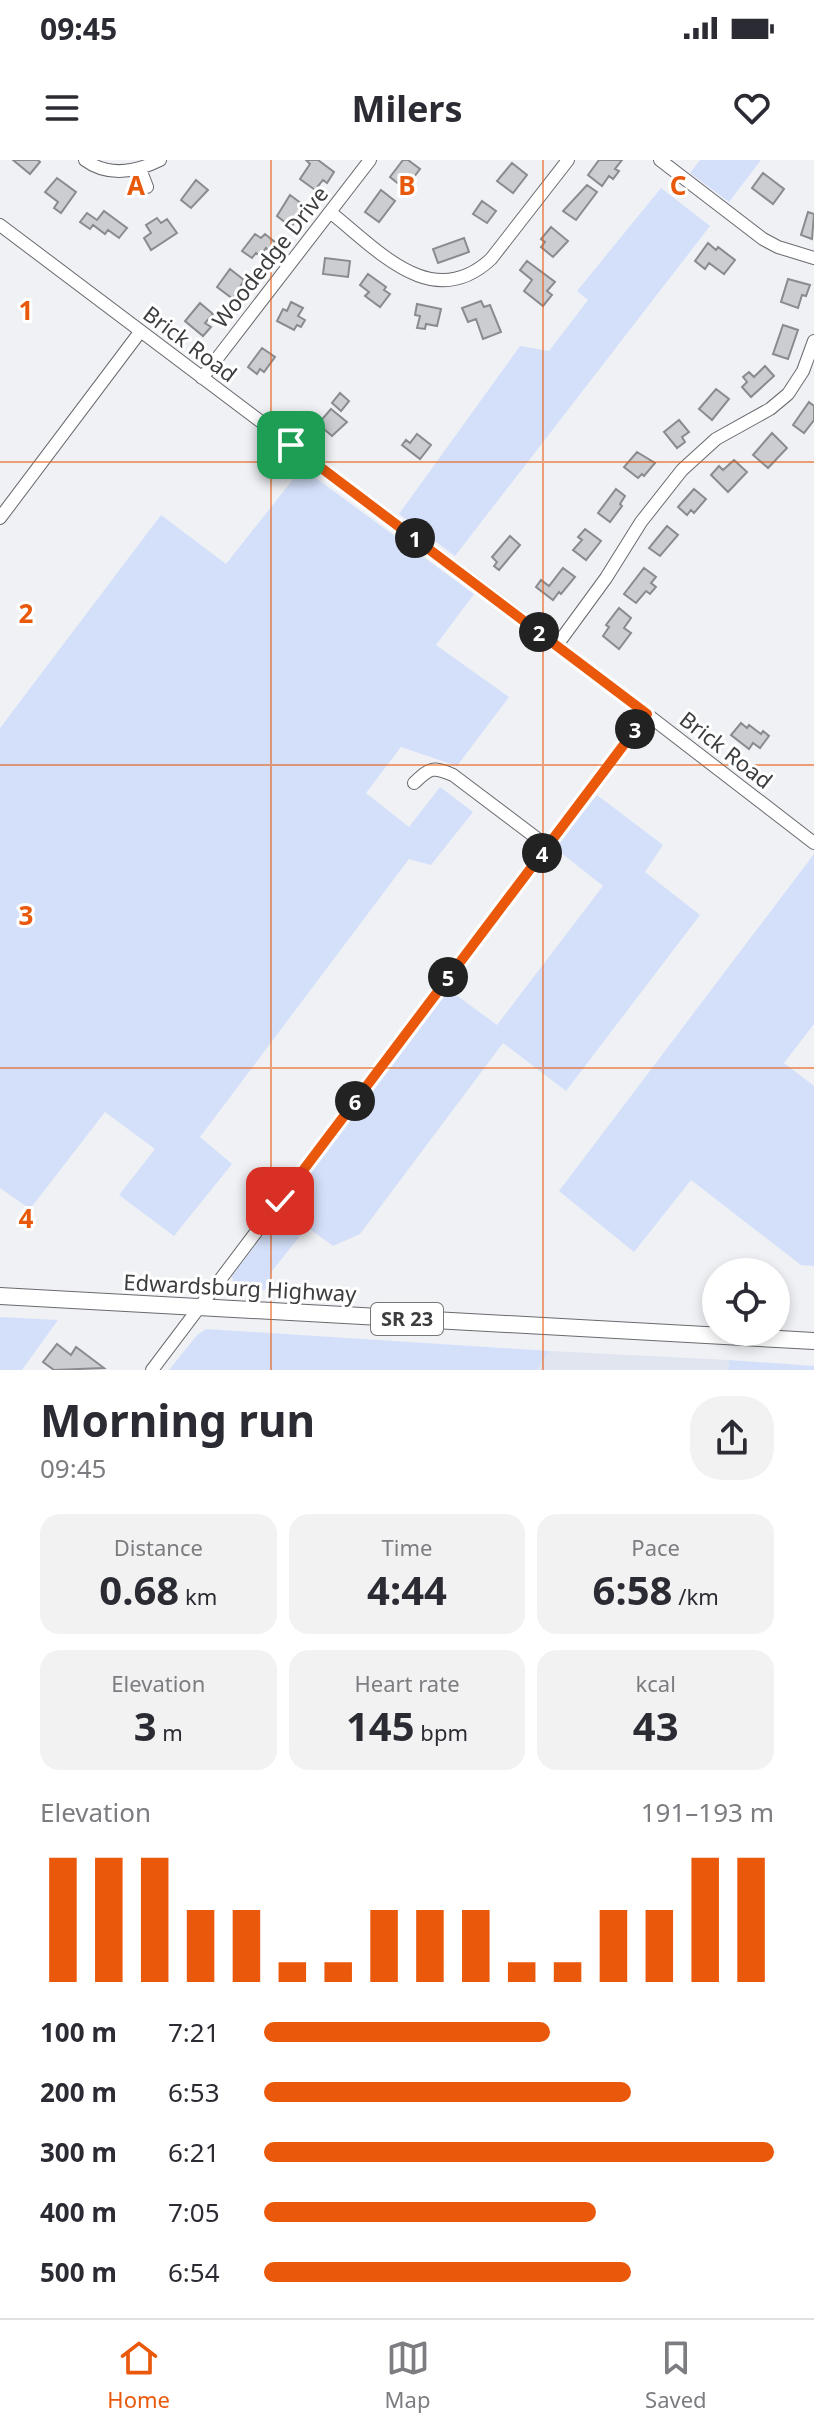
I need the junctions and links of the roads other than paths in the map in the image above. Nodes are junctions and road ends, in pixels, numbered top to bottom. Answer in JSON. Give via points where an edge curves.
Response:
{"nodes":[{"id":1,"x":85,"y":160,"type":"edge"},
{"id":2,"x":160,"y":160,"type":"edge"},
{"id":3,"x":370,"y":160,"type":"edge"},
{"id":4,"x":568,"y":160,"type":"edge"},
{"id":5,"x":660,"y":160,"type":"edge"},
{"id":6,"x":140,"y":169,"type":"junction"},
{"id":7,"x":147,"y":187,"type":"dead end"},
{"id":8,"x":330,"y":212,"type":"junction"},
{"id":9,"x":0,"y":225,"type":"edge"},
{"id":10,"x":814,"y":258,"type":"edge"},
{"id":11,"x":140,"y":332,"type":"junction"},
{"id":12,"x":814,"y":341,"type":"edge"},
{"id":13,"x":202,"y":378,"type":"junction"},
{"id":14,"x":0,"y":518,"type":"edge"},
{"id":15,"x":557,"y":645,"type":"junction"},
{"id":16,"x":647,"y":714,"type":"junction"},
{"id":17,"x":414,"y":783,"type":"dead end"},
{"id":18,"x":814,"y":843,"type":"edge"},
{"id":19,"x":547,"y":846,"type":"junction"},
{"id":20,"x":0,"y":1296,"type":"edge"},
{"id":21,"x":199,"y":1308,"type":"junction"},
{"id":22,"x":814,"y":1341,"type":"edge"},
{"id":23,"x":152,"y":1370,"type":"edge"}],
"edges":[{"from":1,"to":6,"type":"street","via":[[112,171]]},
{"from":2,"to":6,"type":"street"},
{"from":3,"to":8,"type":"street","name":"Woodedge Drive"},
{"from":4,"to":8,"type":"street","via":[[491,259],[452,280],[412,275]]},
{"from":5,"to":10,"type":"street","via":[[763,239]]},
{"from":6,"to":7,"type":"street"},
{"from":8,"to":13,"type":"street","name":"Woodedge Drive"},
{"from":9,"to":11,"type":"street","name":"Brick Road"},
{"from":11,"to":13,"type":"street","name":"Brick Road"},
{"from":11,"to":14,"type":"street"},
{"from":12,"to":15,"type":"street","via":[[788,394],[716,439],[682,470]]},
{"from":13,"to":15,"type":"street","name":"Brick Road"},
{"from":15,"to":16,"type":"street","name":"Brick Road"},
{"from":16,"to":18,"type":"street","name":"Brick Road"},
{"from":16,"to":19,"type":"street"},
{"from":17,"to":19,"type":"street","via":[[437,768],[453,775]]},
{"from":19,"to":21,"type":"street"},
{"from":20,"to":21,"type":"main road","name":"Edwardsburg Highway","number":"SR 23"},
{"from":21,"to":22,"type":"main road","name":"Edwardsburg Highway","number":"SR 23"},
{"from":21,"to":23,"type":"street"}]}
